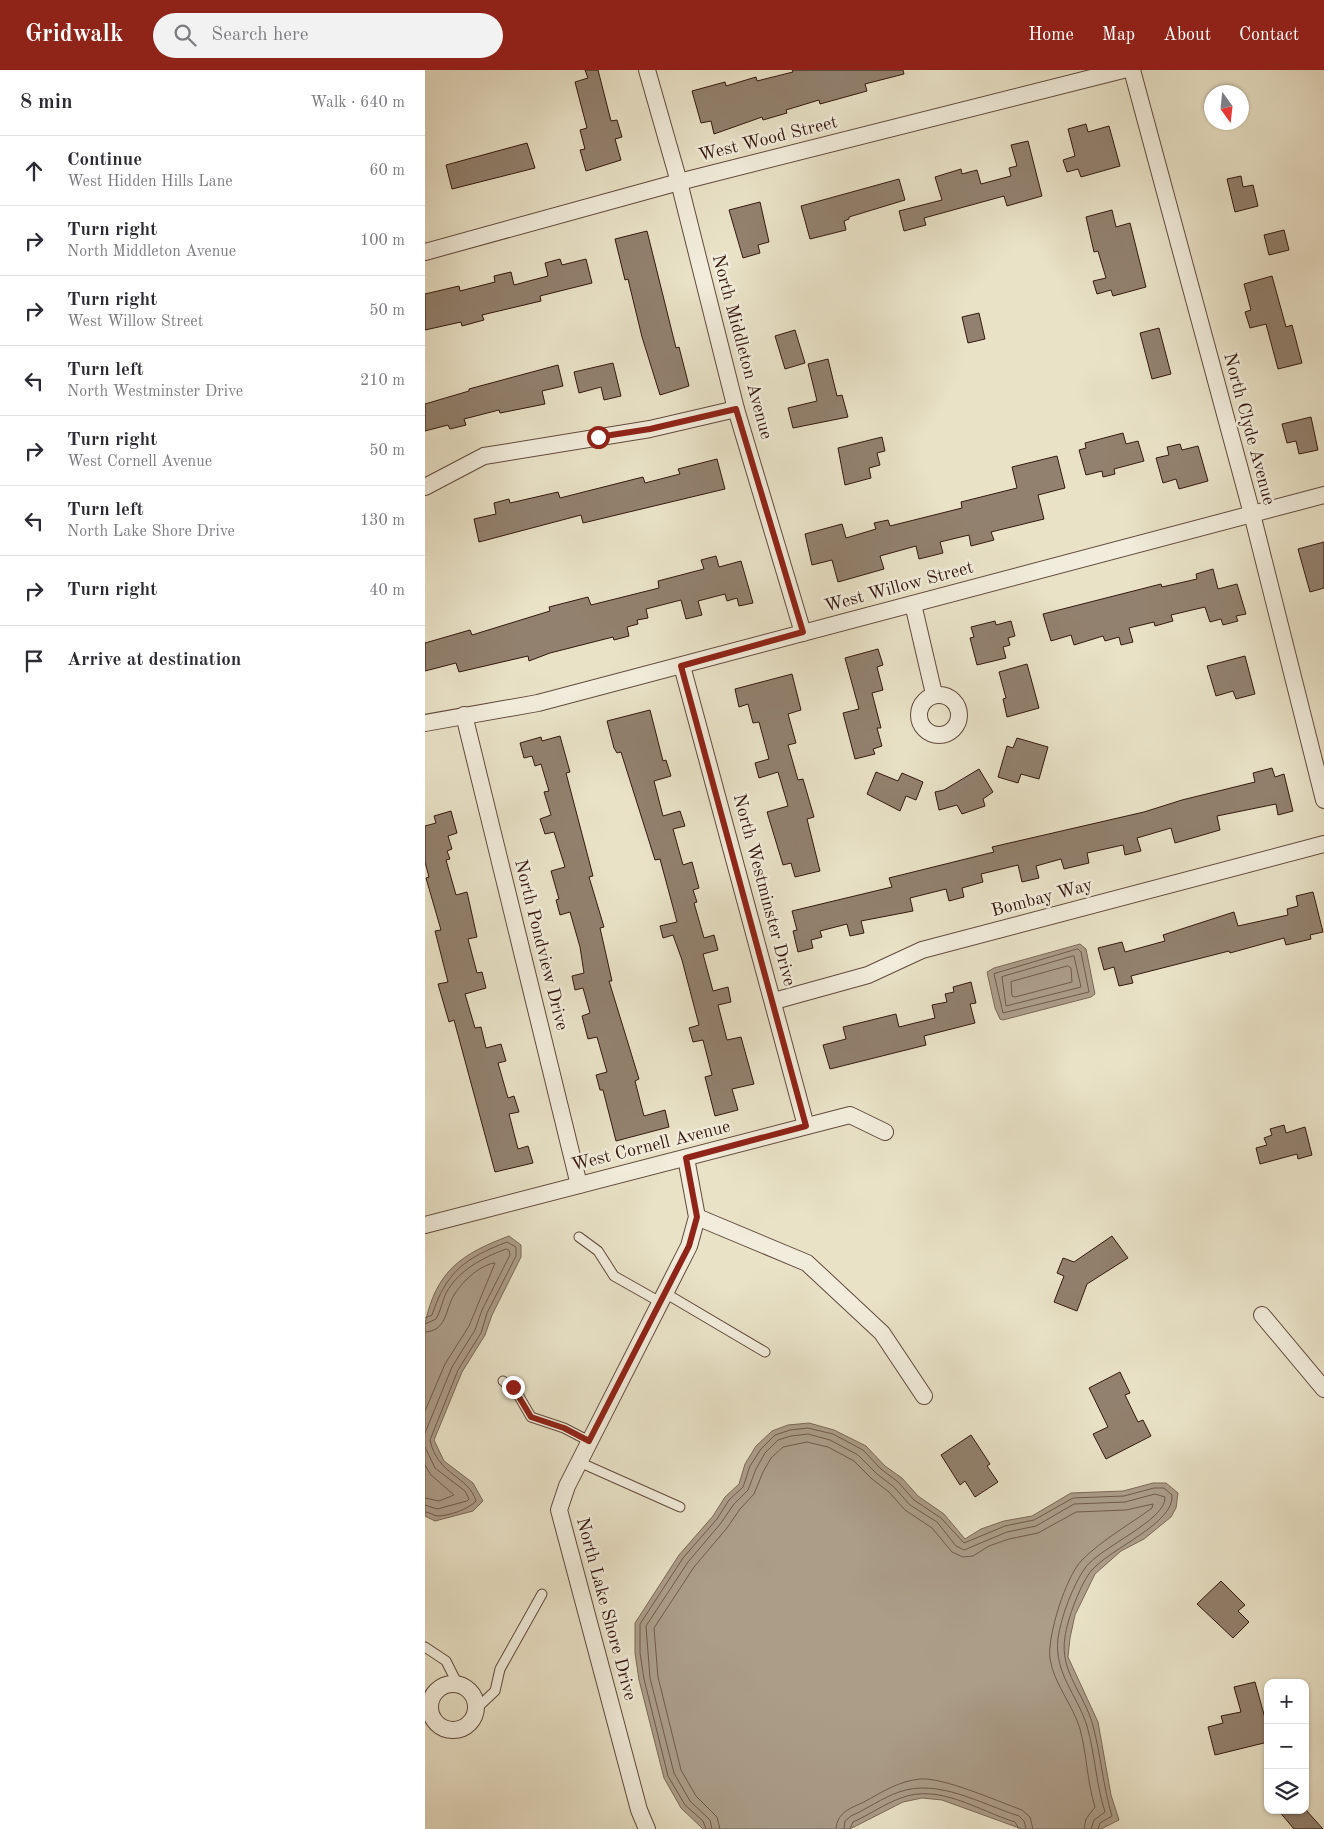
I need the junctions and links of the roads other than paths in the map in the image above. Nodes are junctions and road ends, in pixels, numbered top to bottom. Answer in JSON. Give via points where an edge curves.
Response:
{"nodes":[{"id":1,"x":647,"y":70,"type":"edge"},
{"id":2,"x":1123,"y":70,"type":"edge"},
{"id":3,"x":1132,"y":70,"type":"edge"},
{"id":4,"x":679,"y":182,"type":"junction"},
{"id":5,"x":425,"y":252,"type":"edge"},
{"id":6,"x":736,"y":409,"type":"junction"},
{"id":7,"x":425,"y":487,"type":"edge"},
{"id":8,"x":1324,"y":495,"type":"edge"},
{"id":9,"x":1251,"y":514,"type":"junction"},
{"id":10,"x":913,"y":604,"type":"junction"},
{"id":11,"x":803,"y":632,"type":"junction"},
{"id":12,"x":681,"y":666,"type":"junction"},
{"id":13,"x":935,"y":694,"type":"dead end"},
{"id":14,"x":464,"y":715,"type":"junction"},
{"id":15,"x":425,"y":723,"type":"edge"},
{"id":16,"x":1324,"y":800,"type":"edge"},
{"id":17,"x":1324,"y":844,"type":"edge"},
{"id":18,"x":774,"y":1001,"type":"junction"},
{"id":19,"x":806,"y":1126,"type":"junction"},
{"id":20,"x":885,"y":1132,"type":"dead end"},
{"id":21,"x":686,"y":1158,"type":"junction"},
{"id":22,"x":579,"y":1185,"type":"junction"},
{"id":23,"x":697,"y":1217,"type":"junction"},
{"id":24,"x":425,"y":1224,"type":"edge"},
{"id":25,"x":579,"y":1237,"type":"dead end"},
{"id":26,"x":663,"y":1298,"type":"junction"},
{"id":27,"x":1262,"y":1315,"type":"dead end"},
{"id":28,"x":765,"y":1352,"type":"dead end"},
{"id":29,"x":503,"y":1381,"type":"dead end"},
{"id":30,"x":1324,"y":1389,"type":"edge"},
{"id":31,"x":924,"y":1396,"type":"dead end"},
{"id":32,"x":589,"y":1441,"type":"junction"},
{"id":33,"x":579,"y":1462,"type":"junction"},
{"id":34,"x":680,"y":1507,"type":"dead end"},
{"id":35,"x":543,"y":1594,"type":"dead end"},
{"id":36,"x":425,"y":1647,"type":"edge"},
{"id":37,"x":458,"y":1685,"type":"junction"},
{"id":38,"x":428,"y":1700,"type":"edge"},
{"id":39,"x":476,"y":1709,"type":"junction"},
{"id":40,"x":647,"y":1829,"type":"edge"}],
"edges":[{"from":1,"to":4,"type":"street","name":"North Middleton Avenue"},
{"from":2,"to":4,"type":"street","name":"West Wood Street"},
{"from":3,"to":9,"type":"street","name":"North Clyde Avenue"},
{"from":4,"to":5,"type":"street","name":"West Wood Street"},
{"from":4,"to":6,"type":"street","name":"North Middleton Avenue"},
{"from":6,"to":7,"type":"street","via":[[650,429],[484,456]]},
{"from":6,"to":11,"type":"street","name":"North Middleton Avenue"},
{"from":8,"to":9,"type":"street","name":"West Willow Street"},
{"from":9,"to":10,"type":"street","name":"West Willow Street"},
{"from":9,"to":16,"type":"street","name":"North Clyde Avenue"},
{"from":10,"to":11,"type":"street","name":"West Willow Street"},
{"from":10,"to":13,"type":"street"},
{"from":11,"to":12,"type":"street","name":"West Willow Street"},
{"from":12,"to":14,"type":"street","name":"West Willow Street","via":[[538,703]]},
{"from":12,"to":18,"type":"street","name":"North Westminster Drive"},
{"from":14,"to":15,"type":"street","name":"West Willow Street"},
{"from":14,"to":22,"type":"street","name":"North Pondview Drive"},
{"from":17,"to":18,"type":"street","name":"Bombay Way","via":[[922,950],[868,975]]},
{"from":18,"to":19,"type":"street","name":"North Westminster Drive"},
{"from":19,"to":20,"type":"street","name":"West Cornell Avenue","via":[[850,1115]]},
{"from":19,"to":21,"type":"street","name":"West Cornell Avenue"},
{"from":21,"to":22,"type":"street","name":"West Cornell Avenue"},
{"from":21,"to":23,"type":"street","name":"North Lake Shore Drive"},
{"from":22,"to":24,"type":"street","name":"West Cornell Avenue"},
{"from":23,"to":26,"type":"street","name":"North Lake Shore Drive","via":[[689,1246]]},
{"from":23,"to":31,"type":"street","via":[[807,1264],[883,1334]]},
{"from":25,"to":26,"type":"lane","via":[[598,1251],[614,1276]]},
{"from":26,"to":28,"type":"lane"},
{"from":26,"to":32,"type":"street","name":"North Lake Shore Drive"},
{"from":27,"to":30,"type":"street"},
{"from":29,"to":32,"type":"lane","via":[[516,1390],[531,1417]]},
{"from":32,"to":33,"type":"street","name":"North Lake Shore Drive"},
{"from":33,"to":34,"type":"lane"},
{"from":33,"to":40,"type":"street","name":"North Lake Shore Drive","via":[[561,1498],[559,1510],[639,1810]]},
{"from":35,"to":39,"type":"lane","via":[[500,1669],[495,1691]]},
{"from":36,"to":37,"type":"lane","via":[[446,1661]]},
{"from":37,"to":38,"type":"street","via":[[442,1687]]},
{"from":37,"to":39,"type":"street","via":[[467,1688],[474,1697]]},
{"from":38,"to":39,"type":"street","via":[[433,1719],[451,1730],[464,1728],[473,1719]]}]}
